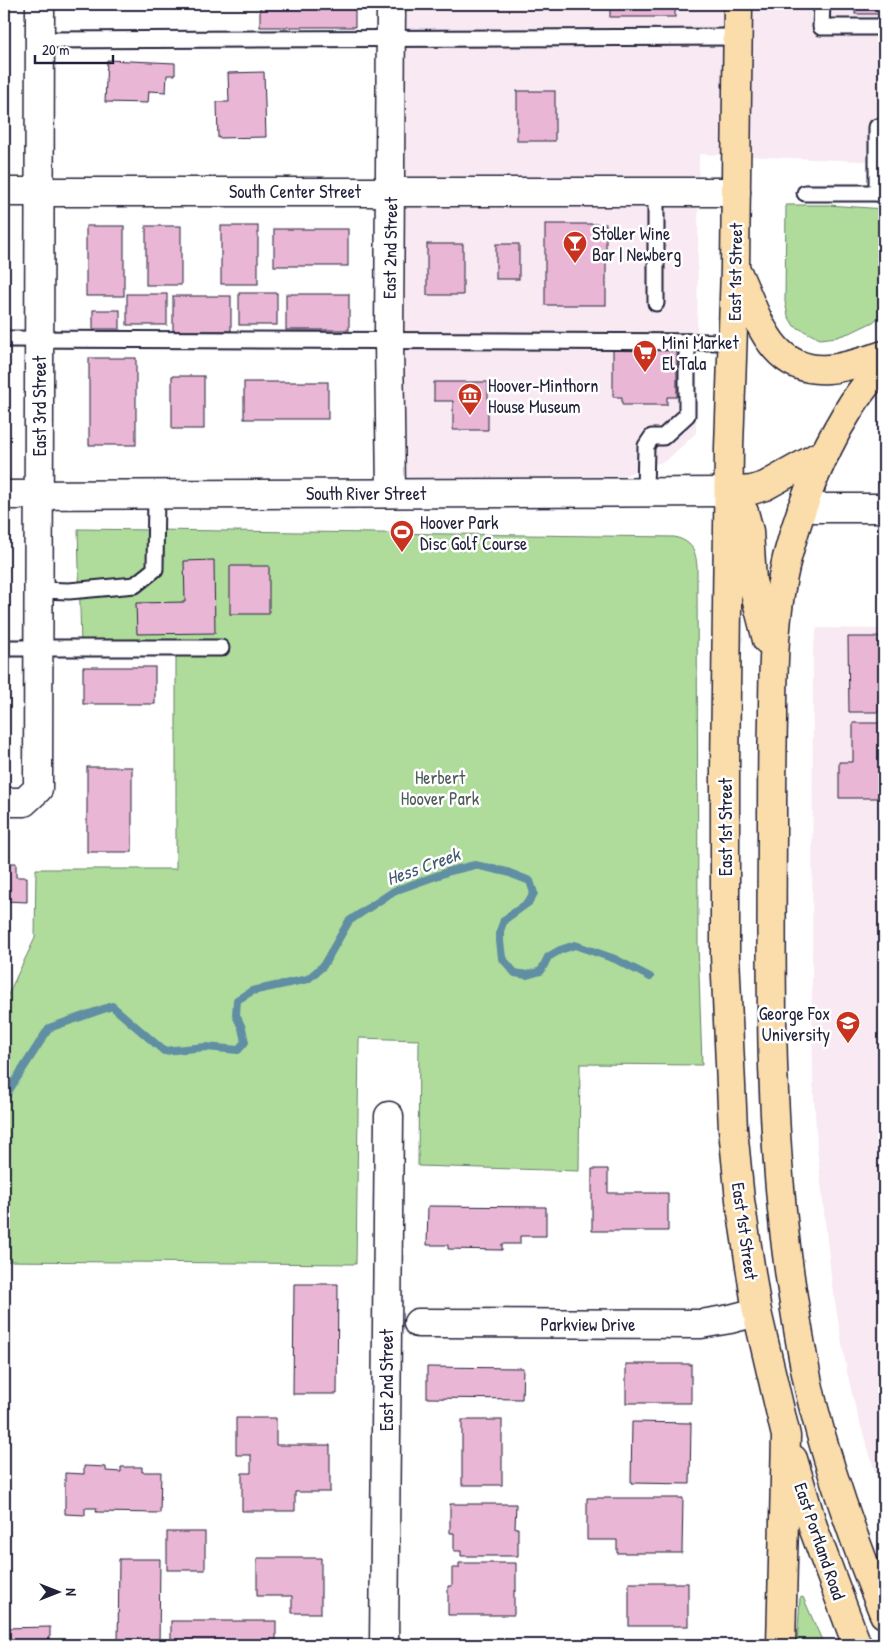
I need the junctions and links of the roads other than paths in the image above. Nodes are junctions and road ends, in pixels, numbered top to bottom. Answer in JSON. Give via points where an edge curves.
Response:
{"nodes":[{"id":1,"x":40,"y":4,"type":"edge"},
{"id":2,"x":391,"y":4,"type":"edge"},
{"id":3,"x":738,"y":4,"type":"edge"},
{"id":4,"x":822,"y":4,"type":"edge"},
{"id":5,"x":884,"y":27,"type":"edge"},
{"id":6,"x":738,"y":37,"type":"junction"},
{"id":7,"x":391,"y":38,"type":"junction"},
{"id":8,"x":40,"y":40,"type":"junction"},
{"id":9,"x":877,"y":127,"type":"dead end"},
{"id":10,"x":40,"y":191,"type":"junction"},
{"id":11,"x":391,"y":191,"type":"junction"},
{"id":12,"x":656,"y":191,"type":"junction"},
{"id":13,"x":4,"y":192,"type":"edge"},
{"id":14,"x":736,"y":192,"type":"junction"},
{"id":15,"x":805,"y":193,"type":"dead end"},
{"id":16,"x":880,"y":193,"type":"edge"},
{"id":17,"x":735,"y":268,"type":"junction"},
{"id":18,"x":656,"y":303,"type":"dead end"},
{"id":19,"x":4,"y":339,"type":"edge"},
{"id":20,"x":39,"y":339,"type":"junction"},
{"id":21,"x":389,"y":341,"type":"junction"},
{"id":22,"x":687,"y":342,"type":"junction"},
{"id":23,"x":734,"y":342,"type":"junction"},
{"id":24,"x":884,"y":355,"type":"edge"},
{"id":25,"x":884,"y":362,"type":"edge"},
{"id":26,"x":826,"y":452,"type":"junction"},
{"id":27,"x":645,"y":492,"type":"junction"},
{"id":28,"x":729,"y":492,"type":"junction"},
{"id":29,"x":391,"y":493,"type":"junction"},
{"id":30,"x":156,"y":494,"type":"junction"},
{"id":31,"x":4,"y":495,"type":"edge"},
{"id":32,"x":39,"y":495,"type":"junction"},
{"id":33,"x":802,"y":508,"type":"junction"},
{"id":34,"x":884,"y":508,"type":"edge"},
{"id":35,"x":40,"y":590,"type":"junction"},
{"id":36,"x":4,"y":648,"type":"edge"},
{"id":37,"x":39,"y":648,"type":"junction"},
{"id":38,"x":222,"y":648,"type":"dead end"},
{"id":39,"x":773,"y":665,"type":"junction"},
{"id":40,"x":14,"y":802,"type":"edge"},
{"id":41,"x":389,"y":1116,"type":"dead end"},
{"id":42,"x":757,"y":1312,"type":"junction"},
{"id":43,"x":418,"y":1324,"type":"dead end"},
{"id":44,"x":786,"y":1436,"type":"junction"},
{"id":45,"x":884,"y":1614,"type":"edge"},
{"id":46,"x":384,"y":1645,"type":"edge"},
{"id":47,"x":781,"y":1645,"type":"edge"},
{"id":48,"x":857,"y":1645,"type":"edge"}],
"edges":[{"from":1,"to":8,"type":"street","name":"East 3rd Street"},
{"from":2,"to":7,"type":"street","name":"East 2nd Street"},
{"from":3,"to":6,"type":"main road","name":"East 1st Street"},
{"from":4,"to":5,"type":"lane","via":[[821,27]]},
{"from":6,"to":7,"type":"lane"},
{"from":6,"to":14,"type":"main road","name":"East 1st Street"},
{"from":7,"to":8,"type":"lane"},
{"from":7,"to":11,"type":"street","name":"East 2nd Street"},
{"from":8,"to":10,"type":"street","name":"East 3rd Street"},
{"from":9,"to":16,"type":"lane"},
{"from":10,"to":11,"type":"street","name":"South Center Street"},
{"from":10,"to":13,"type":"street","name":"South Center Street"},
{"from":10,"to":20,"type":"street","name":"East 3rd Street"},
{"from":11,"to":12,"type":"street","name":"South Center Street"},
{"from":11,"to":21,"type":"street","name":"East 2nd Street"},
{"from":12,"to":14,"type":"street","name":"South Center Street"},
{"from":12,"to":18,"type":"lane"},
{"from":14,"to":17,"type":"main road","name":"East 1st Street"},
{"from":15,"to":16,"type":"lane"},
{"from":17,"to":23,"type":"main road","name":"East 1st Street"},
{"from":17,"to":24,"type":"main road","via":[[768,339],[780,354],[795,364],[812,369],[830,369]]},
{"from":19,"to":20,"type":"lane"},
{"from":20,"to":21,"type":"lane"},
{"from":20,"to":32,"type":"street","name":"East 3rd Street"},
{"from":21,"to":22,"type":"lane"},
{"from":21,"to":29,"type":"street","name":"East 2nd Street"},
{"from":22,"to":23,"type":"lane"},
{"from":22,"to":27,"type":"lane","via":[[686,415],[662,437],[652,437],[646,446]]},
{"from":23,"to":28,"type":"main road","name":"East 1st Street"},
{"from":25,"to":26,"type":"main road","via":[[853,403]]},
{"from":26,"to":28,"type":"main road","via":[[765,486]]},
{"from":26,"to":33,"type":"main road"},
{"from":27,"to":28,"type":"street","name":"South River Street"},
{"from":27,"to":29,"type":"street","name":"South River Street"},
{"from":28,"to":39,"type":"main road","via":[[744,512],[750,531],[752,581]]},
{"from":28,"to":42,"type":"main road","name":"East 1st Street","via":[[726,770],[728,1051],[740,1200]]},
{"from":29,"to":30,"type":"street","name":"South River Street"},
{"from":30,"to":32,"type":"street","name":"South River Street"},
{"from":30,"to":35,"type":"lane","via":[[155,569],[134,585]]},
{"from":31,"to":32,"type":"street","name":"South River Street"},
{"from":32,"to":35,"type":"street","name":"East 3rd Street"},
{"from":33,"to":34,"type":"street"},
{"from":33,"to":39,"type":"main road","via":[[777,608]]},
{"from":35,"to":37,"type":"street","name":"East 3rd Street"},
{"from":36,"to":37,"type":"lane"},
{"from":37,"to":38,"type":"lane"},
{"from":37,"to":40,"type":"street","name":"East 3rd Street","via":[[38,789]]},
{"from":39,"to":45,"type":"main road","name":"East Portland Road","via":[[772,1033],[776,1143],[785,1244],[812,1403],[852,1530]]},
{"from":41,"to":46,"type":"street","name":"East 2nd Street"},
{"from":42,"to":43,"type":"street","name":"Parkview Drive","via":[[701,1324]]},
{"from":42,"to":44,"type":"main road","name":"East 1st Street"},
{"from":44,"to":47,"type":"main road","name":"East 1st Street"},
{"from":44,"to":48,"type":"main road","name":"East Portland Road","via":[[814,1530]]}]}
